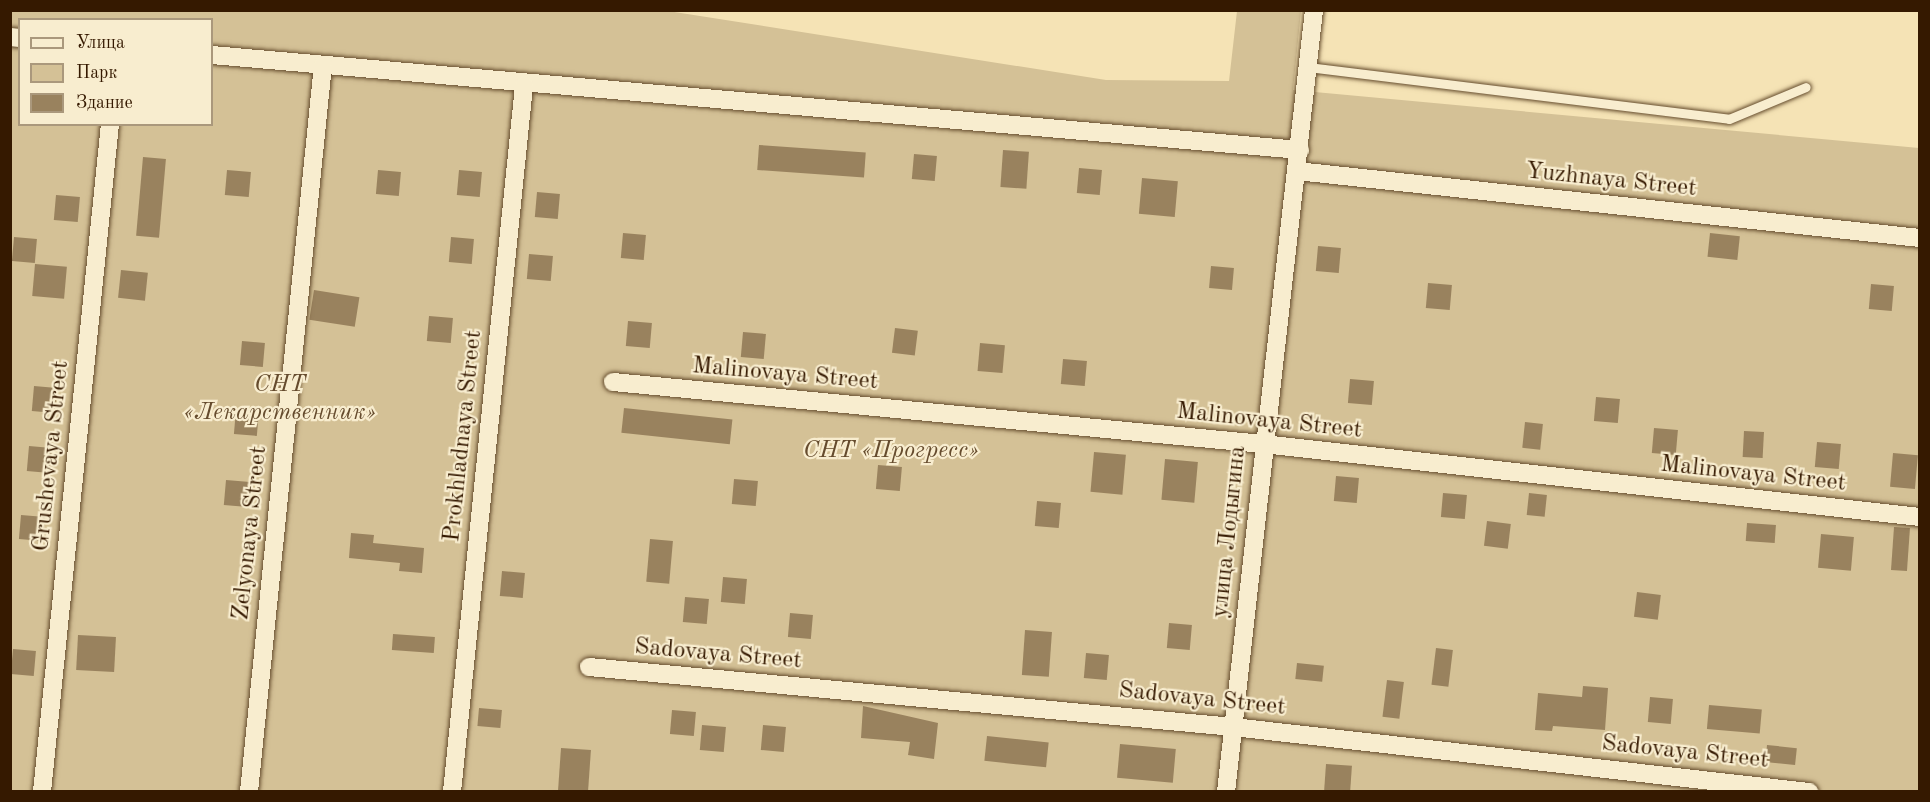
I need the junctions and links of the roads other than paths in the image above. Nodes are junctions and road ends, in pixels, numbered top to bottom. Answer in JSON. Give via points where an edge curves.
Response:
{"nodes":[{"id":1,"x":1314,"y":10,"type":"edge"},
{"id":2,"x":213,"y":55,"type":"edge"},
{"id":3,"x":323,"y":64,"type":"junction"},
{"id":4,"x":1308,"y":67,"type":"junction"},
{"id":5,"x":524,"y":86,"type":"junction"},
{"id":6,"x":1806,"y":87,"type":"dead end"},
{"id":7,"x":110,"y":126,"type":"edge"},
{"id":8,"x":1300,"y":150,"type":"junction"},
{"id":9,"x":1297,"y":171,"type":"junction"},
{"id":10,"x":1920,"y":238,"type":"edge"},
{"id":11,"x":613,"y":382,"type":"dead end"},
{"id":12,"x":1263,"y":444,"type":"junction"},
{"id":13,"x":1920,"y":517,"type":"edge"},
{"id":14,"x":589,"y":667,"type":"dead end"},
{"id":15,"x":1233,"y":727,"type":"junction"},
{"id":16,"x":42,"y":792,"type":"edge"},
{"id":17,"x":249,"y":792,"type":"edge"},
{"id":18,"x":453,"y":792,"type":"edge"},
{"id":19,"x":1226,"y":792,"type":"edge"},
{"id":20,"x":1809,"y":792,"type":"edge"}],
"edges":[{"from":1,"to":4,"type":"street"},
{"from":2,"to":3,"type":"street"},
{"from":3,"to":5,"type":"street"},
{"from":3,"to":17,"type":"street","name":"Zelyonaya Street"},
{"from":4,"to":6,"type":"lane","via":[[1729,119]]},
{"from":4,"to":8,"type":"street","name":"улица Лодыгина"},
{"from":5,"to":8,"type":"street"},
{"from":5,"to":18,"type":"street","name":"Prokhladnaya Street"},
{"from":7,"to":16,"type":"street","name":"Grushevaya Street"},
{"from":8,"to":9,"type":"street","name":"улица Лодыгина"},
{"from":9,"to":10,"type":"street","name":"Yuzhnaya Street"},
{"from":9,"to":12,"type":"street","name":"улица Лодыгина"},
{"from":11,"to":12,"type":"street","name":"Malinovaya Street"},
{"from":12,"to":13,"type":"street","name":"Malinovaya Street"},
{"from":12,"to":15,"type":"street","name":"улица Лодыгина"},
{"from":14,"to":15,"type":"street","name":"Sadovaya Street"},
{"from":15,"to":19,"type":"street","name":"улица Лодыгина"},
{"from":15,"to":20,"type":"street","name":"Sadovaya Street"}]}
